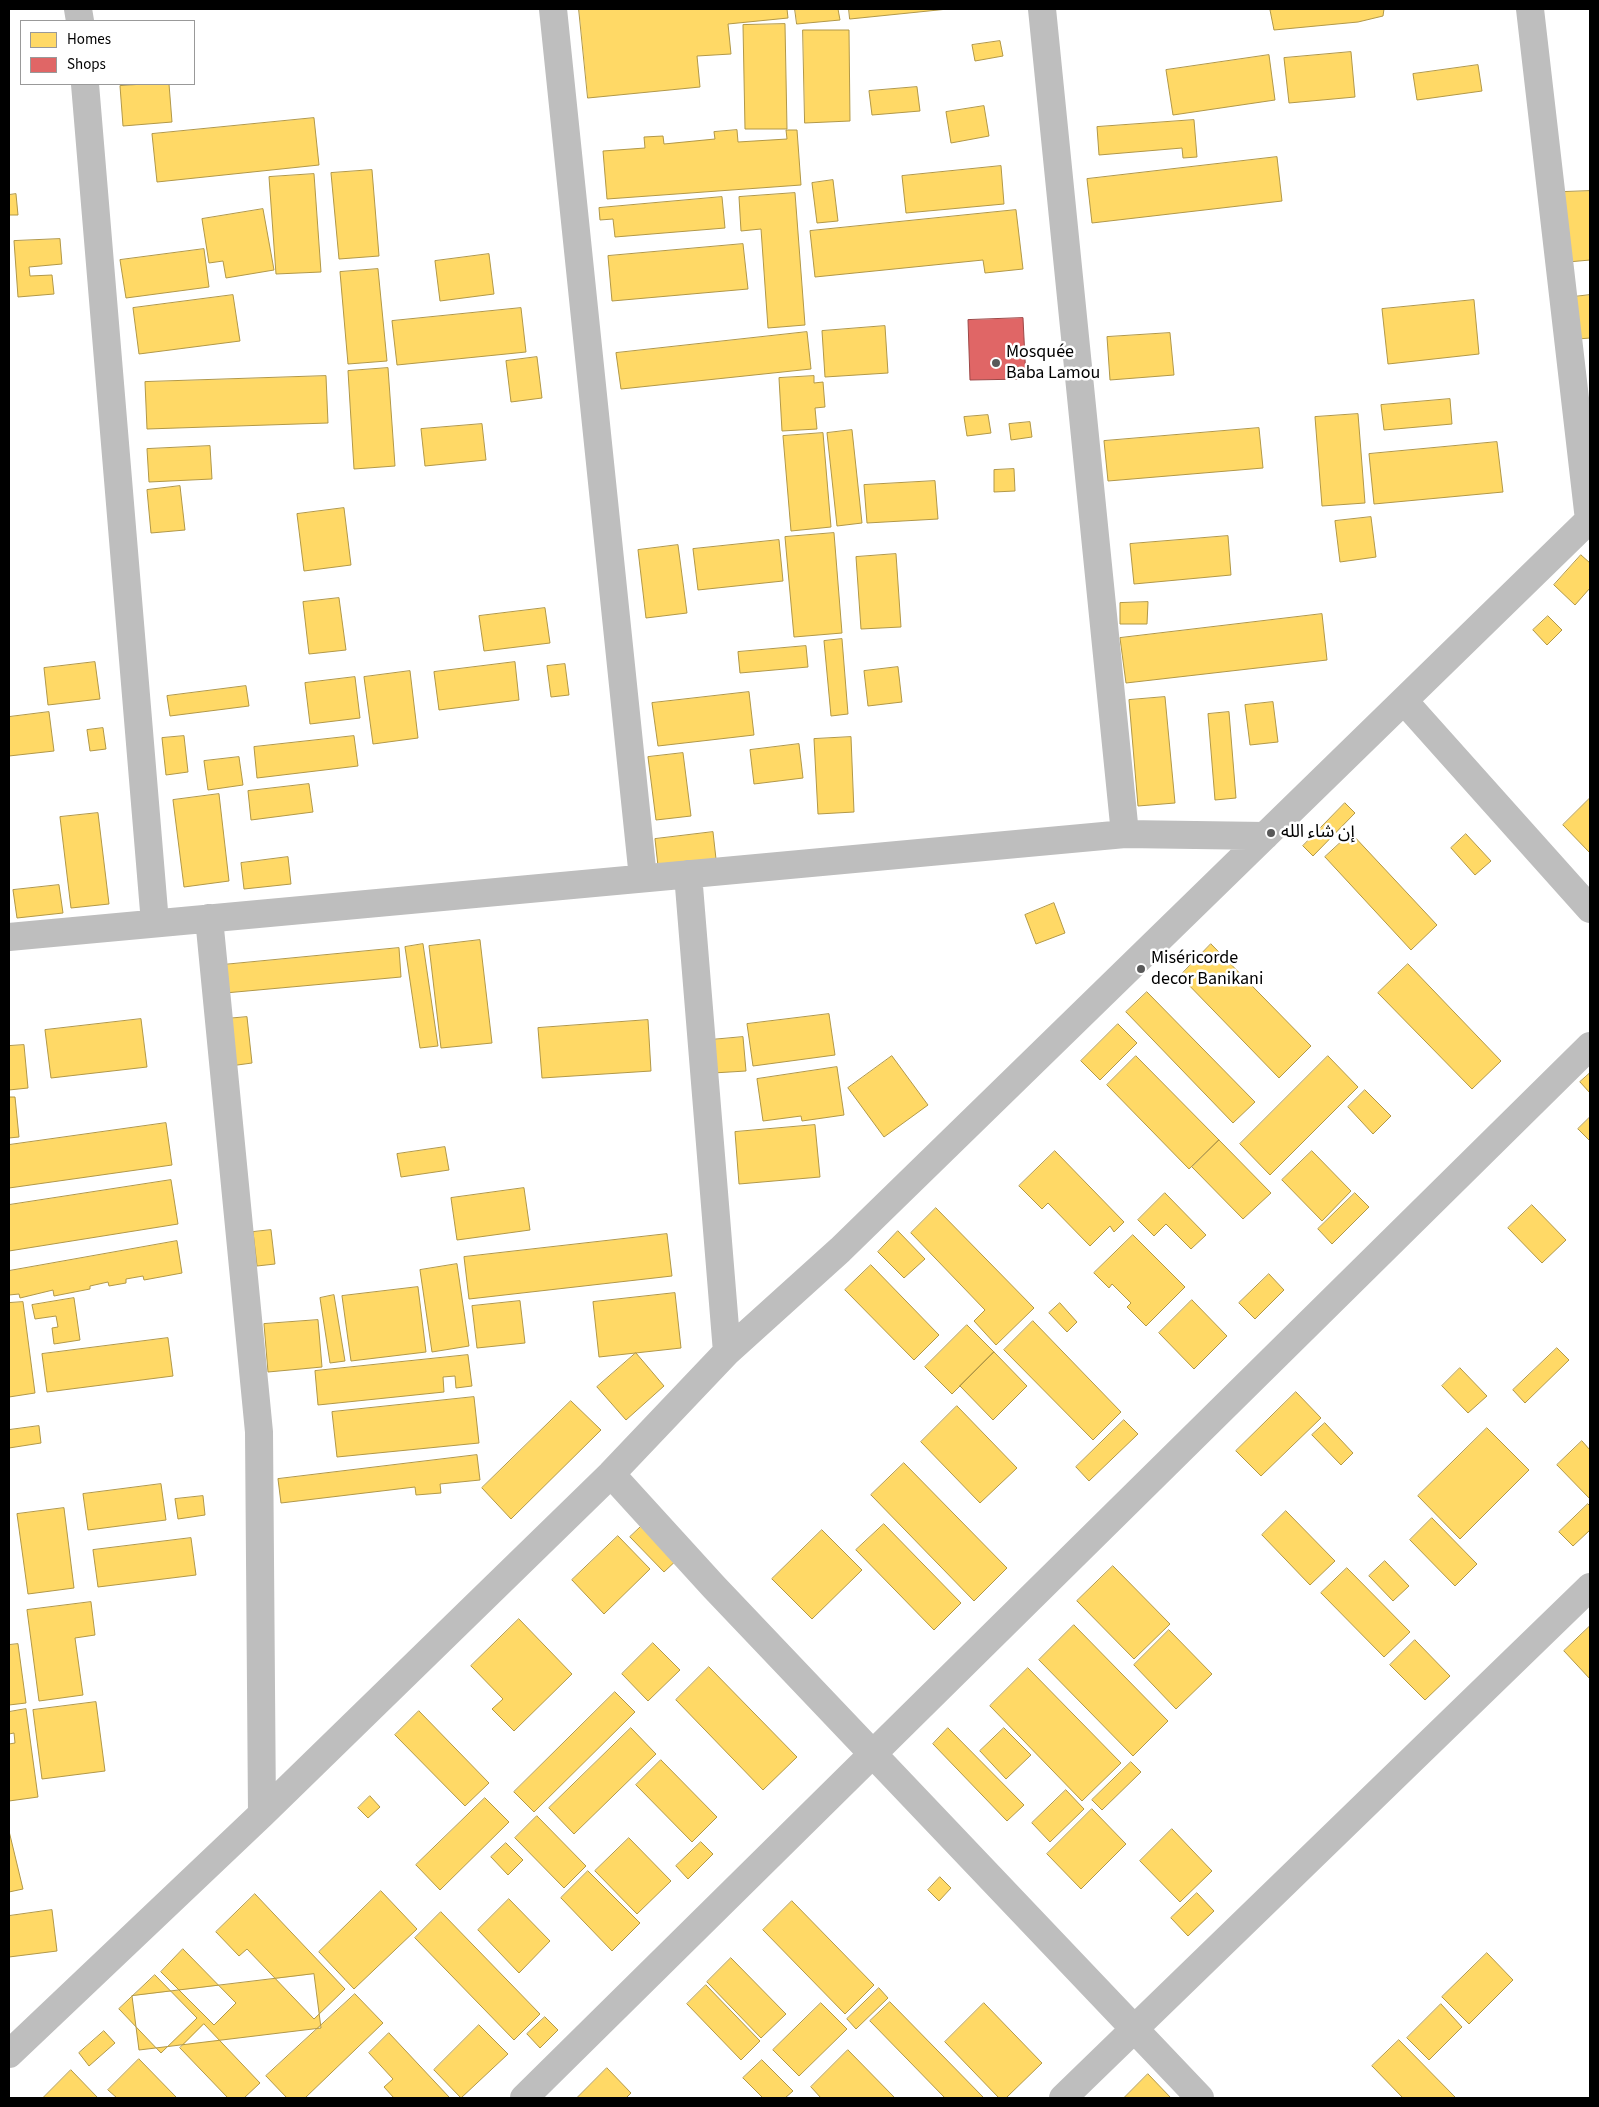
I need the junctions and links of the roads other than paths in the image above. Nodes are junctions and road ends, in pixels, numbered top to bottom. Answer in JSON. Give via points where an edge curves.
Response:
{"nodes":[{"id":1,"x":553,"y":9,"type":"edge"},
{"id":2,"x":1042,"y":9,"type":"edge"},
{"id":3,"x":1530,"y":9,"type":"edge"},
{"id":4,"x":85,"y":85,"type":"edge"},
{"id":5,"x":1590,"y":520,"type":"edge"},
{"id":6,"x":1404,"y":701,"type":"junction"},
{"id":7,"x":1125,"y":834,"type":"junction"},
{"id":8,"x":1265,"y":836,"type":"junction"},
{"id":9,"x":688,"y":874,"type":"junction"},
{"id":10,"x":643,"y":878,"type":"junction"},
{"id":11,"x":1590,"y":909,"type":"edge"},
{"id":12,"x":209,"y":918,"type":"junction"},
{"id":13,"x":155,"y":923,"type":"junction"},
{"id":14,"x":9,"y":937,"type":"edge"},
{"id":15,"x":1590,"y":1046,"type":"edge"},
{"id":16,"x":727,"y":1352,"type":"junction"},
{"id":17,"x":611,"y":1474,"type":"junction"},
{"id":18,"x":1590,"y":1587,"type":"edge"},
{"id":19,"x":873,"y":1754,"type":"junction"},
{"id":20,"x":262,"y":1814,"type":"junction"},
{"id":21,"x":1133,"y":2030,"type":"junction"},
{"id":22,"x":9,"y":2054,"type":"edge"},
{"id":23,"x":524,"y":2098,"type":"edge"},
{"id":24,"x":1063,"y":2098,"type":"edge"},
{"id":25,"x":1200,"y":2098,"type":"edge"}],
"edges":[{"from":1,"to":10,"type":"street"},
{"from":2,"to":7,"type":"street"},
{"from":3,"to":5,"type":"street"},
{"from":4,"to":13,"type":"street"},
{"from":5,"to":6,"type":"street"},
{"from":6,"to":8,"type":"street"},
{"from":6,"to":11,"type":"street"},
{"from":7,"to":8,"type":"street"},
{"from":7,"to":9,"type":"street"},
{"from":8,"to":16,"type":"street","via":[[840,1250]]},
{"from":9,"to":10,"type":"street"},
{"from":9,"to":16,"type":"street"},
{"from":10,"to":12,"type":"street"},
{"from":12,"to":13,"type":"street"},
{"from":12,"to":20,"type":"street","via":[[258,1432]]},
{"from":13,"to":14,"type":"street"},
{"from":15,"to":19,"type":"street"},
{"from":16,"to":17,"type":"street"},
{"from":17,"to":19,"type":"street"},
{"from":17,"to":20,"type":"street"},
{"from":18,"to":21,"type":"street"},
{"from":19,"to":21,"type":"street"},
{"from":19,"to":23,"type":"street"},
{"from":20,"to":22,"type":"street"},
{"from":21,"to":24,"type":"street"},
{"from":21,"to":25,"type":"street"}]}
